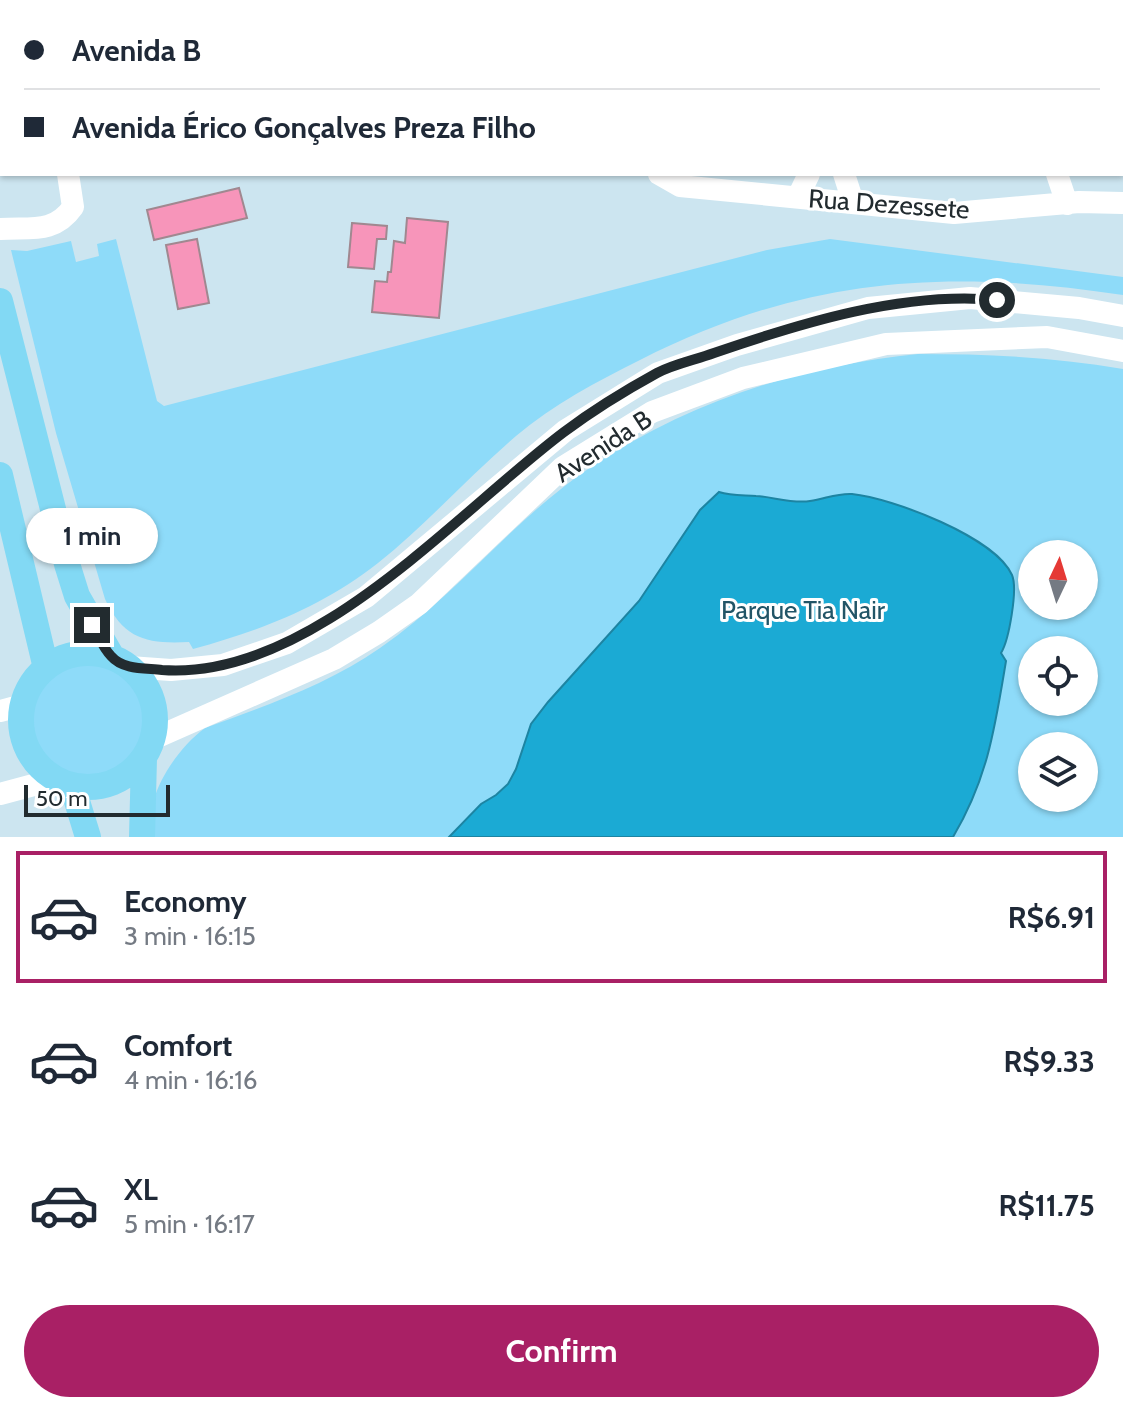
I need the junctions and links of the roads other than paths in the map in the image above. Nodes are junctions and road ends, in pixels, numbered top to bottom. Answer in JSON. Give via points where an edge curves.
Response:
{"nodes":[{"id":1,"x":68,"y":176,"type":"edge"},
{"id":2,"x":662,"y":176,"type":"edge"},
{"id":3,"x":808,"y":176,"type":"edge"},
{"id":4,"x":845,"y":176,"type":"edge"},
{"id":5,"x":1058,"y":176,"type":"edge"},
{"id":6,"x":1123,"y":188,"type":"edge"},
{"id":7,"x":798,"y":197,"type":"junction"},
{"id":8,"x":853,"y":202,"type":"junction"},
{"id":9,"x":1073,"y":203,"type":"junction"},
{"id":10,"x":1123,"y":203,"type":"edge"},
{"id":11,"x":0,"y":229,"type":"edge"},
{"id":12,"x":0,"y":301,"type":"edge"},
{"id":13,"x":1123,"y":316,"type":"edge"},
{"id":14,"x":1123,"y":351,"type":"edge"},
{"id":15,"x":0,"y":475,"type":"edge"},
{"id":16,"x":120,"y":662,"type":"junction"},
{"id":17,"x":46,"y":668,"type":"junction"},
{"id":18,"x":11,"y":708,"type":"edge"},
{"id":19,"x":149,"y":748,"type":"junction"},
{"id":20,"x":64,"y":782,"type":"junction"},
{"id":21,"x":0,"y":794,"type":"edge"},
{"id":22,"x":88,"y":837,"type":"edge"},
{"id":23,"x":142,"y":837,"type":"edge"}],
"edges":[{"from":1,"to":11,"type":"street","via":[[73,207],[65,219],[54,226]]},
{"from":2,"to":7,"type":"street","name":"Rua Dezessete","via":[[680,186]]},
{"from":3,"to":7,"type":"street"},
{"from":4,"to":8,"type":"street"},
{"from":5,"to":9,"type":"street"},
{"from":6,"to":9,"type":"street"},
{"from":7,"to":8,"type":"street","name":"Rua Dezessete"},
{"from":8,"to":9,"type":"street","name":"Rua Dezessete","via":[[954,213]]},
{"from":9,"to":10,"type":"street","name":"Rua Dezessete"},
{"from":12,"to":16,"type":"main road","via":[[70,574],[87,615]]},
{"from":13,"to":16,"type":"street","name":"Avenida B","via":[[970,298],[868,308],[737,345],[658,373],[566,430],[366,597],[287,643],[223,665],[171,670]]},
{"from":14,"to":19,"type":"street","name":"Avenida B","via":[[1047,337],[886,344],[743,378],[652,412],[563,467],[419,604],[379,632]]},
{"from":15,"to":17,"type":"main road"},
{"from":16,"to":17,"type":"main road","via":[[93,653],[73,655]]},
{"from":16,"to":19,"type":"main road","via":[[143,682],[152,700],[156,720]]},
{"from":17,"to":18,"type":"main road"},
{"from":18,"to":20,"type":"main road","via":[[39,766]]},
{"from":19,"to":20,"type":"main road","via":[[130,773],[113,783],[93,787]]},
{"from":19,"to":23,"type":"main road"},
{"from":20,"to":21,"type":"street"},
{"from":20,"to":22,"type":"main road"}]}
